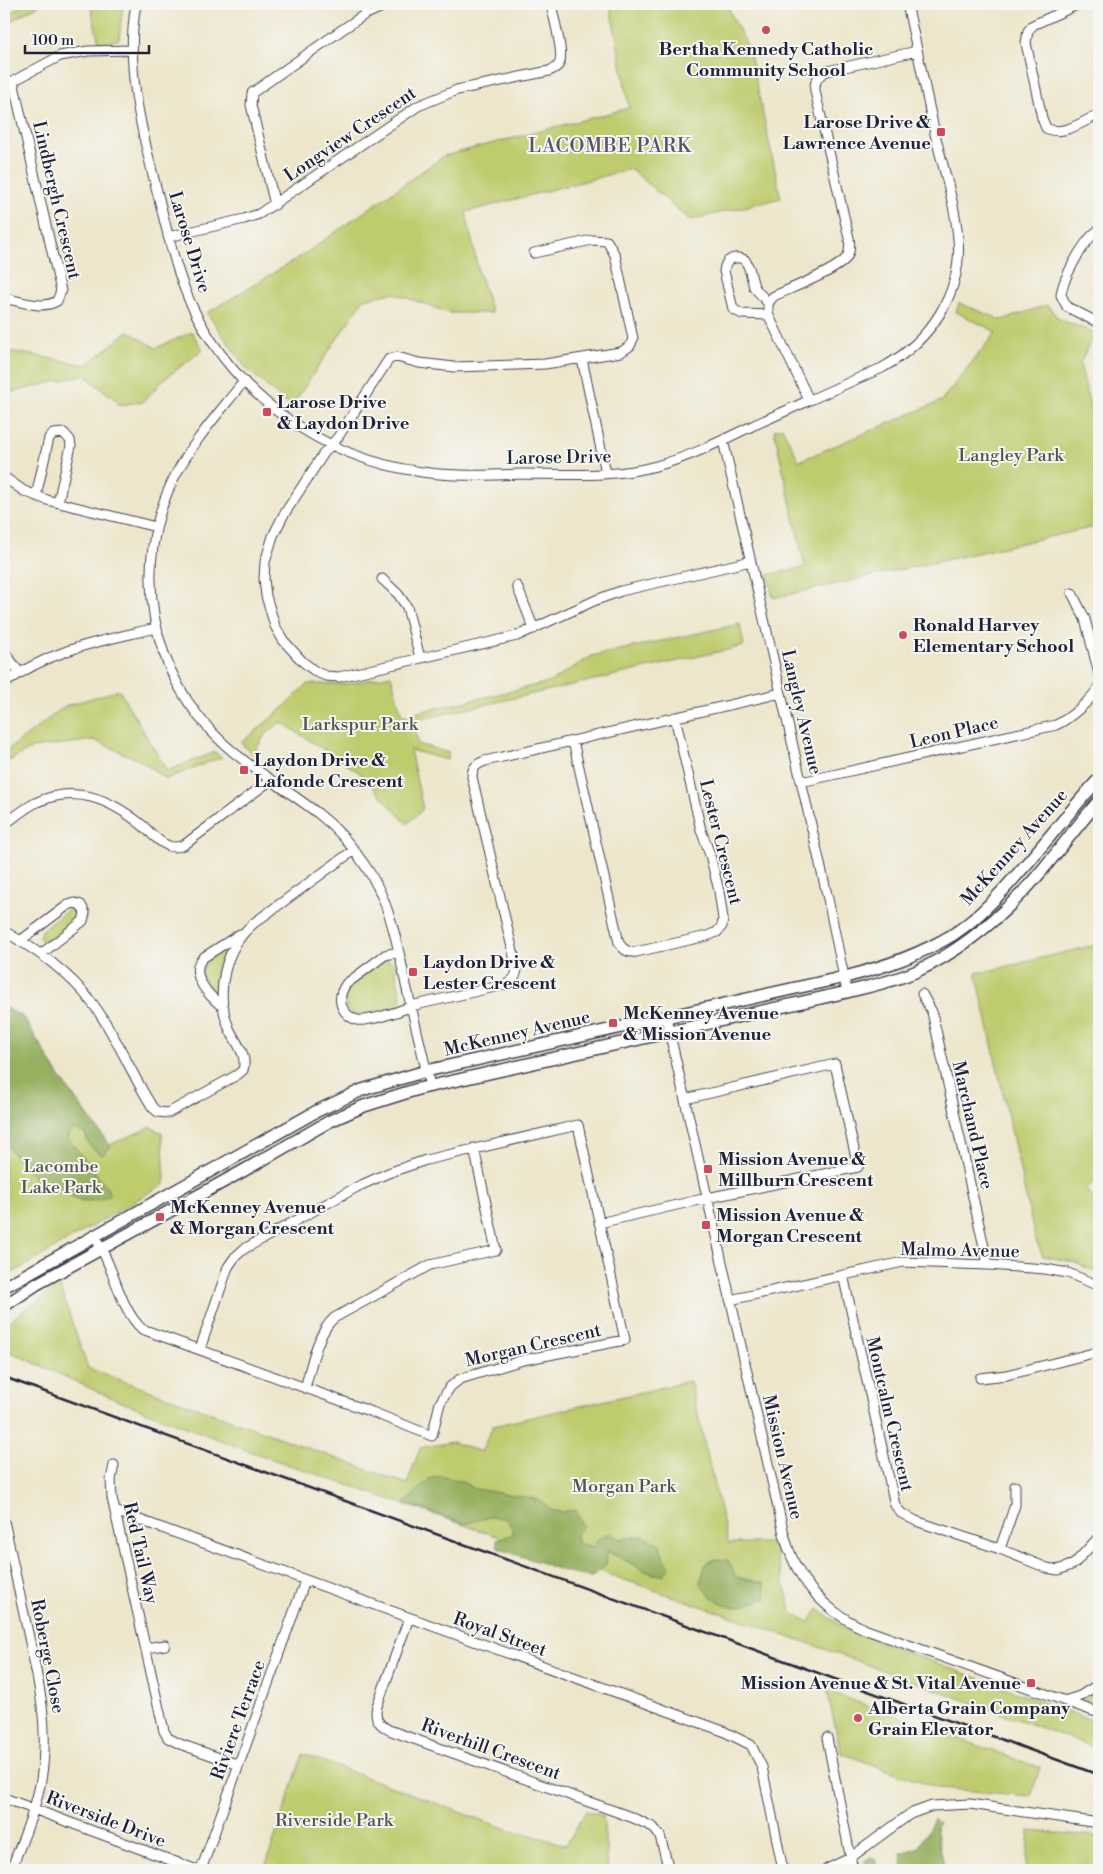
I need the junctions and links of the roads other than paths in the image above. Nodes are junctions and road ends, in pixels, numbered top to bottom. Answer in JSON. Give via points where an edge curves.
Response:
{"nodes":[{"id":1,"x":136,"y":4,"type":"edge"},
{"id":2,"x":389,"y":4,"type":"edge"},
{"id":3,"x":550,"y":4,"type":"edge"},
{"id":4,"x":907,"y":4,"type":"edge"},
{"id":5,"x":1079,"y":4,"type":"edge"},
{"id":6,"x":132,"y":50,"type":"junction"},
{"id":7,"x":917,"y":50,"type":"junction"},
{"id":8,"x":13,"y":81,"type":"junction"},
{"id":9,"x":4,"y":86,"type":"edge"},
{"id":10,"x":1099,"y":114,"type":"edge"},
{"id":11,"x":274,"y":205,"type":"junction"},
{"id":12,"x":1099,"y":230,"type":"edge"},
{"id":13,"x":168,"y":237,"type":"junction"},
{"id":14,"x":534,"y":253,"type":"dead end"},
{"id":15,"x":4,"y":298,"type":"edge"},
{"id":16,"x":768,"y":303,"type":"junction"},
{"id":17,"x":769,"y":315,"type":"junction"},
{"id":18,"x":1099,"y":323,"type":"edge"},
{"id":19,"x":582,"y":359,"type":"junction"},
{"id":20,"x":244,"y":381,"type":"junction"},
{"id":21,"x":809,"y":400,"type":"junction"},
{"id":22,"x":723,"y":440,"type":"junction"},
{"id":23,"x":331,"y":445,"type":"junction"},
{"id":24,"x":606,"y":473,"type":"junction"},
{"id":25,"x":4,"y":478,"type":"edge"},
{"id":26,"x":36,"y":496,"type":"junction"},
{"id":27,"x":58,"y":502,"type":"junction"},
{"id":28,"x":156,"y":527,"type":"junction"},
{"id":29,"x":751,"y":561,"type":"junction"},
{"id":30,"x":382,"y":580,"type":"dead end"},
{"id":31,"x":517,"y":586,"type":"dead end"},
{"id":32,"x":1072,"y":593,"type":"dead end"},
{"id":33,"x":156,"y":628,"type":"junction"},
{"id":34,"x":534,"y":629,"type":"junction"},
{"id":35,"x":4,"y":651,"type":"edge"},
{"id":36,"x":420,"y":658,"type":"junction"},
{"id":37,"x":19,"y":672,"type":"junction"},
{"id":38,"x":1099,"y":674,"type":"edge"},
{"id":39,"x":4,"y":684,"type":"edge"},
{"id":40,"x":1099,"y":686,"type":"edge"},
{"id":41,"x":781,"y":694,"type":"junction"},
{"id":42,"x":675,"y":717,"type":"junction"},
{"id":43,"x":574,"y":741,"type":"junction"},
{"id":44,"x":1099,"y":779,"type":"edge"},
{"id":45,"x":271,"y":780,"type":"junction"},
{"id":46,"x":801,"y":782,"type":"junction"},
{"id":47,"x":1099,"y":801,"type":"edge"},
{"id":48,"x":4,"y":825,"type":"edge"},
{"id":49,"x":354,"y":850,"type":"junction"},
{"id":50,"x":4,"y":931,"type":"edge"},
{"id":51,"x":245,"y":932,"type":"junction"},
{"id":52,"x":20,"y":941,"type":"junction"},
{"id":53,"x":399,"y":952,"type":"junction"},
{"id":54,"x":41,"y":954,"type":"junction"},
{"id":55,"x":845,"y":977,"type":"junction"},
{"id":56,"x":847,"y":992,"type":"junction"},
{"id":57,"x":922,"y":994,"type":"dead end"},
{"id":58,"x":411,"y":1006,"type":"junction"},
{"id":59,"x":224,"y":1008,"type":"junction"},
{"id":60,"x":666,"y":1017,"type":"junction"},
{"id":61,"x":670,"y":1032,"type":"junction"},
{"id":62,"x":426,"y":1071,"type":"junction"},
{"id":63,"x":430,"y":1086,"type":"junction"},
{"id":64,"x":685,"y":1099,"type":"junction"},
{"id":65,"x":474,"y":1148,"type":"junction"},
{"id":66,"x":707,"y":1198,"type":"junction"},
{"id":67,"x":599,"y":1223,"type":"junction"},
{"id":68,"x":94,"y":1236,"type":"junction"},
{"id":69,"x":103,"y":1248,"type":"junction"},
{"id":70,"x":988,"y":1265,"type":"junction"},
{"id":71,"x":843,"y":1275,"type":"junction"},
{"id":72,"x":1099,"y":1286,"type":"edge"},
{"id":73,"x":4,"y":1287,"type":"edge"},
{"id":74,"x":730,"y":1300,"type":"junction"},
{"id":75,"x":4,"y":1306,"type":"edge"},
{"id":76,"x":200,"y":1349,"type":"junction"},
{"id":77,"x":1099,"y":1350,"type":"edge"},
{"id":78,"x":980,"y":1378,"type":"dead end"},
{"id":79,"x":304,"y":1388,"type":"junction"},
{"id":80,"x":114,"y":1465,"type":"dead end"},
{"id":81,"x":1015,"y":1486,"type":"dead end"},
{"id":82,"x":115,"y":1512,"type":"junction"},
{"id":83,"x":4,"y":1521,"type":"edge"},
{"id":84,"x":1099,"y":1537,"type":"edge"},
{"id":85,"x":1000,"y":1550,"type":"junction"},
{"id":86,"x":305,"y":1581,"type":"junction"},
{"id":87,"x":409,"y":1618,"type":"junction"},
{"id":88,"x":165,"y":1644,"type":"dead end"},
{"id":89,"x":146,"y":1648,"type":"junction"},
{"id":90,"x":1099,"y":1684,"type":"edge"},
{"id":91,"x":1064,"y":1701,"type":"junction"},
{"id":92,"x":1099,"y":1713,"type":"edge"},
{"id":93,"x":827,"y":1738,"type":"dead end"},
{"id":94,"x":239,"y":1765,"type":"junction"},
{"id":95,"x":4,"y":1798,"type":"edge"},
{"id":96,"x":34,"y":1809,"type":"junction"},
{"id":97,"x":1099,"y":1822,"type":"edge"},
{"id":98,"x":850,"y":1858,"type":"junction"},
{"id":99,"x":827,"y":1869,"type":"dead end"},
{"id":100,"x":11,"y":1870,"type":"edge"},
{"id":101,"x":199,"y":1870,"type":"edge"},
{"id":102,"x":669,"y":1870,"type":"edge"},
{"id":103,"x":783,"y":1870,"type":"edge"},
{"id":104,"x":853,"y":1870,"type":"edge"}],
"edges":[{"from":1,"to":6,"type":"street","name":"Larose Drive"},
{"from":2,"to":11,"type":"street","name":"Longview Crescent","via":[[364,15],[252,93],[251,105]]},
{"from":3,"to":11,"type":"street","name":"Longview Crescent","via":[[561,55],[558,66],[549,71],[456,90],[418,106]]},
{"from":4,"to":7,"type":"street","name":"Larose Drive"},
{"from":5,"to":10,"type":"street","via":[[1033,25],[1026,43],[1046,128],[1065,129]]},
{"from":6,"to":8,"type":"street","via":[[70,53]]},
{"from":6,"to":13,"type":"street","name":"Larose Drive","via":[[138,110]]},
{"from":7,"to":16,"type":"street","via":[[827,71],[817,79],[815,91],[849,238],[849,253],[836,267],[774,296]]},
{"from":7,"to":21,"type":"street","name":"Larose Drive","via":[[957,230],[958,261],[952,286],[935,322],[909,350],[882,368]]},
{"from":8,"to":9,"type":"street"},
{"from":8,"to":15,"type":"street","name":"Lindbergh Crescent","via":[[61,291],[57,301],[49,304]]},
{"from":11,"to":13,"type":"street","name":"Longview Crescent","via":[[244,219]]},
{"from":12,"to":18,"type":"street","via":[[1086,242],[1061,294],[1067,306]]},
{"from":13,"to":20,"type":"street","name":"Larose Drive","via":[[196,314],[214,344]]},
{"from":14,"to":19,"type":"street","via":[[598,239],[607,241],[613,250],[632,341],[621,352]]},
{"from":16,"to":17,"type":"street"},
{"from":16,"to":17,"type":"street","via":[[754,286],[745,260],[730,259],[724,271],[734,309],[742,314]]},
{"from":17,"to":21,"type":"street"},
{"from":19,"to":23,"type":"street","via":[[531,366],[454,367],[392,358]]},
{"from":19,"to":24,"type":"street"},
{"from":20,"to":23,"type":"street","name":"Larose Drive","via":[[283,416]]},
{"from":20,"to":28,"type":"street","via":[[181,465]]},
{"from":21,"to":22,"type":"street","name":"Larose Drive"},
{"from":22,"to":24,"type":"street","name":"Larose Drive","via":[[658,466]]},
{"from":22,"to":29,"type":"street","name":"Langley Avenue"},
{"from":23,"to":24,"type":"street","name":"Larose Drive","via":[[381,464],[440,474]]},
{"from":23,"to":36,"type":"street","via":[[283,516],[269,546],[265,588],[275,626],[298,657],[326,676],[338,677]]},
{"from":25,"to":26,"type":"street"},
{"from":26,"to":27,"type":"street"},
{"from":26,"to":27,"type":"street","via":[[49,438],[53,434],[64,433],[71,446]]},
{"from":27,"to":28,"type":"street"},
{"from":28,"to":33,"type":"street","via":[[151,583]]},
{"from":29,"to":34,"type":"street","via":[[622,591]]},
{"from":29,"to":41,"type":"street","name":"Langley Avenue"},
{"from":30,"to":36,"type":"street","via":[[407,607]]},
{"from":31,"to":34,"type":"street"},
{"from":32,"to":38,"type":"street","via":[[1085,619]]},
{"from":33,"to":37,"type":"street","via":[[67,650]]},
{"from":33,"to":45,"type":"street","via":[[172,673],[199,718],[223,743]]},
{"from":34,"to":36,"type":"street","via":[[518,636]]},
{"from":35,"to":37,"type":"street"},
{"from":37,"to":39,"type":"street"},
{"from":40,"to":46,"type":"street","name":"Leon Place","via":[[1094,695],[1056,725]]},
{"from":41,"to":42,"type":"street"},
{"from":41,"to":46,"type":"street","name":"Langley Avenue"},
{"from":42,"to":43,"type":"street"},
{"from":42,"to":43,"type":"street","name":"Lester Crescent","via":[[719,891],[722,926],[707,936],[636,952],[628,952],[621,947]]},
{"from":43,"to":58,"type":"street","via":[[485,761],[472,771],[517,969],[514,979],[504,985]]},
{"from":44,"to":55,"type":"main road","name":"McKenney Avenue","via":[[979,915],[913,956]]},
{"from":45,"to":48,"type":"street","via":[[178,847],[165,844],[114,805],[85,796],[66,795],[43,800]]},
{"from":45,"to":49,"type":"street","via":[[322,816]]},
{"from":46,"to":55,"type":"street","name":"Langley Avenue"},
{"from":47,"to":56,"type":"main road","name":"McKenney Avenue","via":[[1022,893],[992,923],[918,971]]},
{"from":49,"to":51,"type":"street"},
{"from":49,"to":53,"type":"street","via":[[381,894]]},
{"from":50,"to":52,"type":"street"},
{"from":51,"to":59,"type":"street","via":[[227,964],[222,988]]},
{"from":51,"to":59,"type":"street","via":[[198,965],[198,976],[210,997]]},
{"from":52,"to":54,"type":"street"},
{"from":52,"to":54,"type":"street","via":[[70,904],[81,905],[85,913],[83,921]]},
{"from":53,"to":58,"type":"street"},
{"from":53,"to":58,"type":"street","via":[[385,955],[348,982],[342,991],[341,1004],[348,1015],[360,1020]]},
{"from":54,"to":59,"type":"street","via":[[68,976],[94,1004],[155,1110],[162,1114],[176,1110],[243,1070],[244,1055],[228,1026]]},
{"from":55,"to":56,"type":"street","name":"Langley Avenue"},
{"from":55,"to":60,"type":"main road","name":"McKenney Avenue"},
{"from":56,"to":61,"type":"main road","name":"McKenney Avenue"},
{"from":57,"to":70,"type":"street","name":"Marchand Place","via":[[932,1012]]},
{"from":58,"to":62,"type":"street"},
{"from":60,"to":61,"type":"street","name":"Mission Avenue"},
{"from":60,"to":62,"type":"main road","name":"McKenney Avenue"},
{"from":61,"to":63,"type":"main road","name":"McKenney Avenue"},
{"from":61,"to":64,"type":"street","name":"Mission Avenue"},
{"from":62,"to":63,"type":"street"},
{"from":62,"to":68,"type":"main road","name":"McKenney Avenue","via":[[362,1090],[317,1111]]},
{"from":63,"to":69,"type":"main road","name":"McKenney Avenue","via":[[379,1101],[330,1121]]},
{"from":64,"to":66,"type":"street","name":"Mission Avenue"},
{"from":64,"to":66,"type":"street","via":[[835,1064],[858,1166]]},
{"from":65,"to":67,"type":"street","name":"Morgan Crescent","via":[[578,1125]]},
{"from":65,"to":76,"type":"street","name":"Morgan Crescent","via":[[372,1179],[244,1249],[228,1267]]},
{"from":65,"to":79,"type":"street","via":[[496,1250],[430,1265],[334,1318],[322,1335]]},
{"from":66,"to":67,"type":"street"},
{"from":66,"to":74,"type":"street","name":"Mission Avenue"},
{"from":67,"to":79,"type":"street","name":"Morgan Crescent","via":[[625,1340],[523,1360],[460,1379],[450,1387],[440,1403],[432,1436]]},
{"from":68,"to":69,"type":"street","name":"Morgan Crescent"},
{"from":68,"to":73,"type":"main road","name":"McKenney Avenue"},
{"from":69,"to":75,"type":"main road","name":"McKenney Avenue"},
{"from":69,"to":76,"type":"street","name":"Morgan Crescent","via":[[126,1307],[137,1324],[142,1329]]},
{"from":70,"to":71,"type":"street","name":"Malmo Avenue","via":[[902,1262]]},
{"from":70,"to":72,"type":"street","name":"Malmo Avenue","via":[[1056,1271]]},
{"from":71,"to":74,"type":"street","name":"Malmo Avenue"},
{"from":71,"to":85,"type":"street","name":"Montcalm Crescent","via":[[894,1505],[916,1521]]},
{"from":74,"to":91,"type":"street","name":"Mission Avenue","via":[[787,1545],[808,1587],[834,1612],[864,1629]]},
{"from":76,"to":79,"type":"street","name":"Morgan Crescent"},
{"from":77,"to":78,"type":"street","via":[[1007,1375]]},
{"from":80,"to":82,"type":"street","name":"Red Tail Way","via":[[110,1486]]},
{"from":81,"to":85,"type":"street","via":[[1015,1505]]},
{"from":82,"to":86,"type":"street","name":"Royal Street"},
{"from":82,"to":89,"type":"street","name":"Red Tail Way"},
{"from":83,"to":96,"type":"street","name":"Roberge Close","via":[[10,1570],[39,1685],[44,1720],[43,1762]]},
{"from":84,"to":85,"type":"street","name":"Montcalm Crescent","via":[[1074,1564],[1058,1570]]},
{"from":86,"to":87,"type":"street","name":"Royal Street"},
{"from":86,"to":94,"type":"street","name":"Riviere Terrace"},
{"from":87,"to":102,"type":"street","name":"Riverhill Crescent","via":[[377,1706],[379,1724],[653,1827],[660,1836]]},
{"from":87,"to":103,"type":"street","name":"Royal Street","via":[[723,1731],[751,1745],[762,1767]]},
{"from":88,"to":89,"type":"street"},
{"from":89,"to":94,"type":"street","name":"Red Tail Way","via":[[168,1738]]},
{"from":90,"to":91,"type":"street"},
{"from":91,"to":92,"type":"street","name":"Mission Avenue"},
{"from":93,"to":98,"type":"street"},
{"from":94,"to":101,"type":"street","name":"Riviere Terrace"},
{"from":95,"to":96,"type":"street","name":"Riverside Drive"},
{"from":96,"to":100,"type":"street","name":"Roberge Close"},
{"from":96,"to":101,"type":"street","name":"Riverside Drive"},
{"from":97,"to":98,"type":"street","via":[[970,1804],[932,1806],[910,1814]]},
{"from":98,"to":99,"type":"street"},
{"from":98,"to":104,"type":"street"}]}
